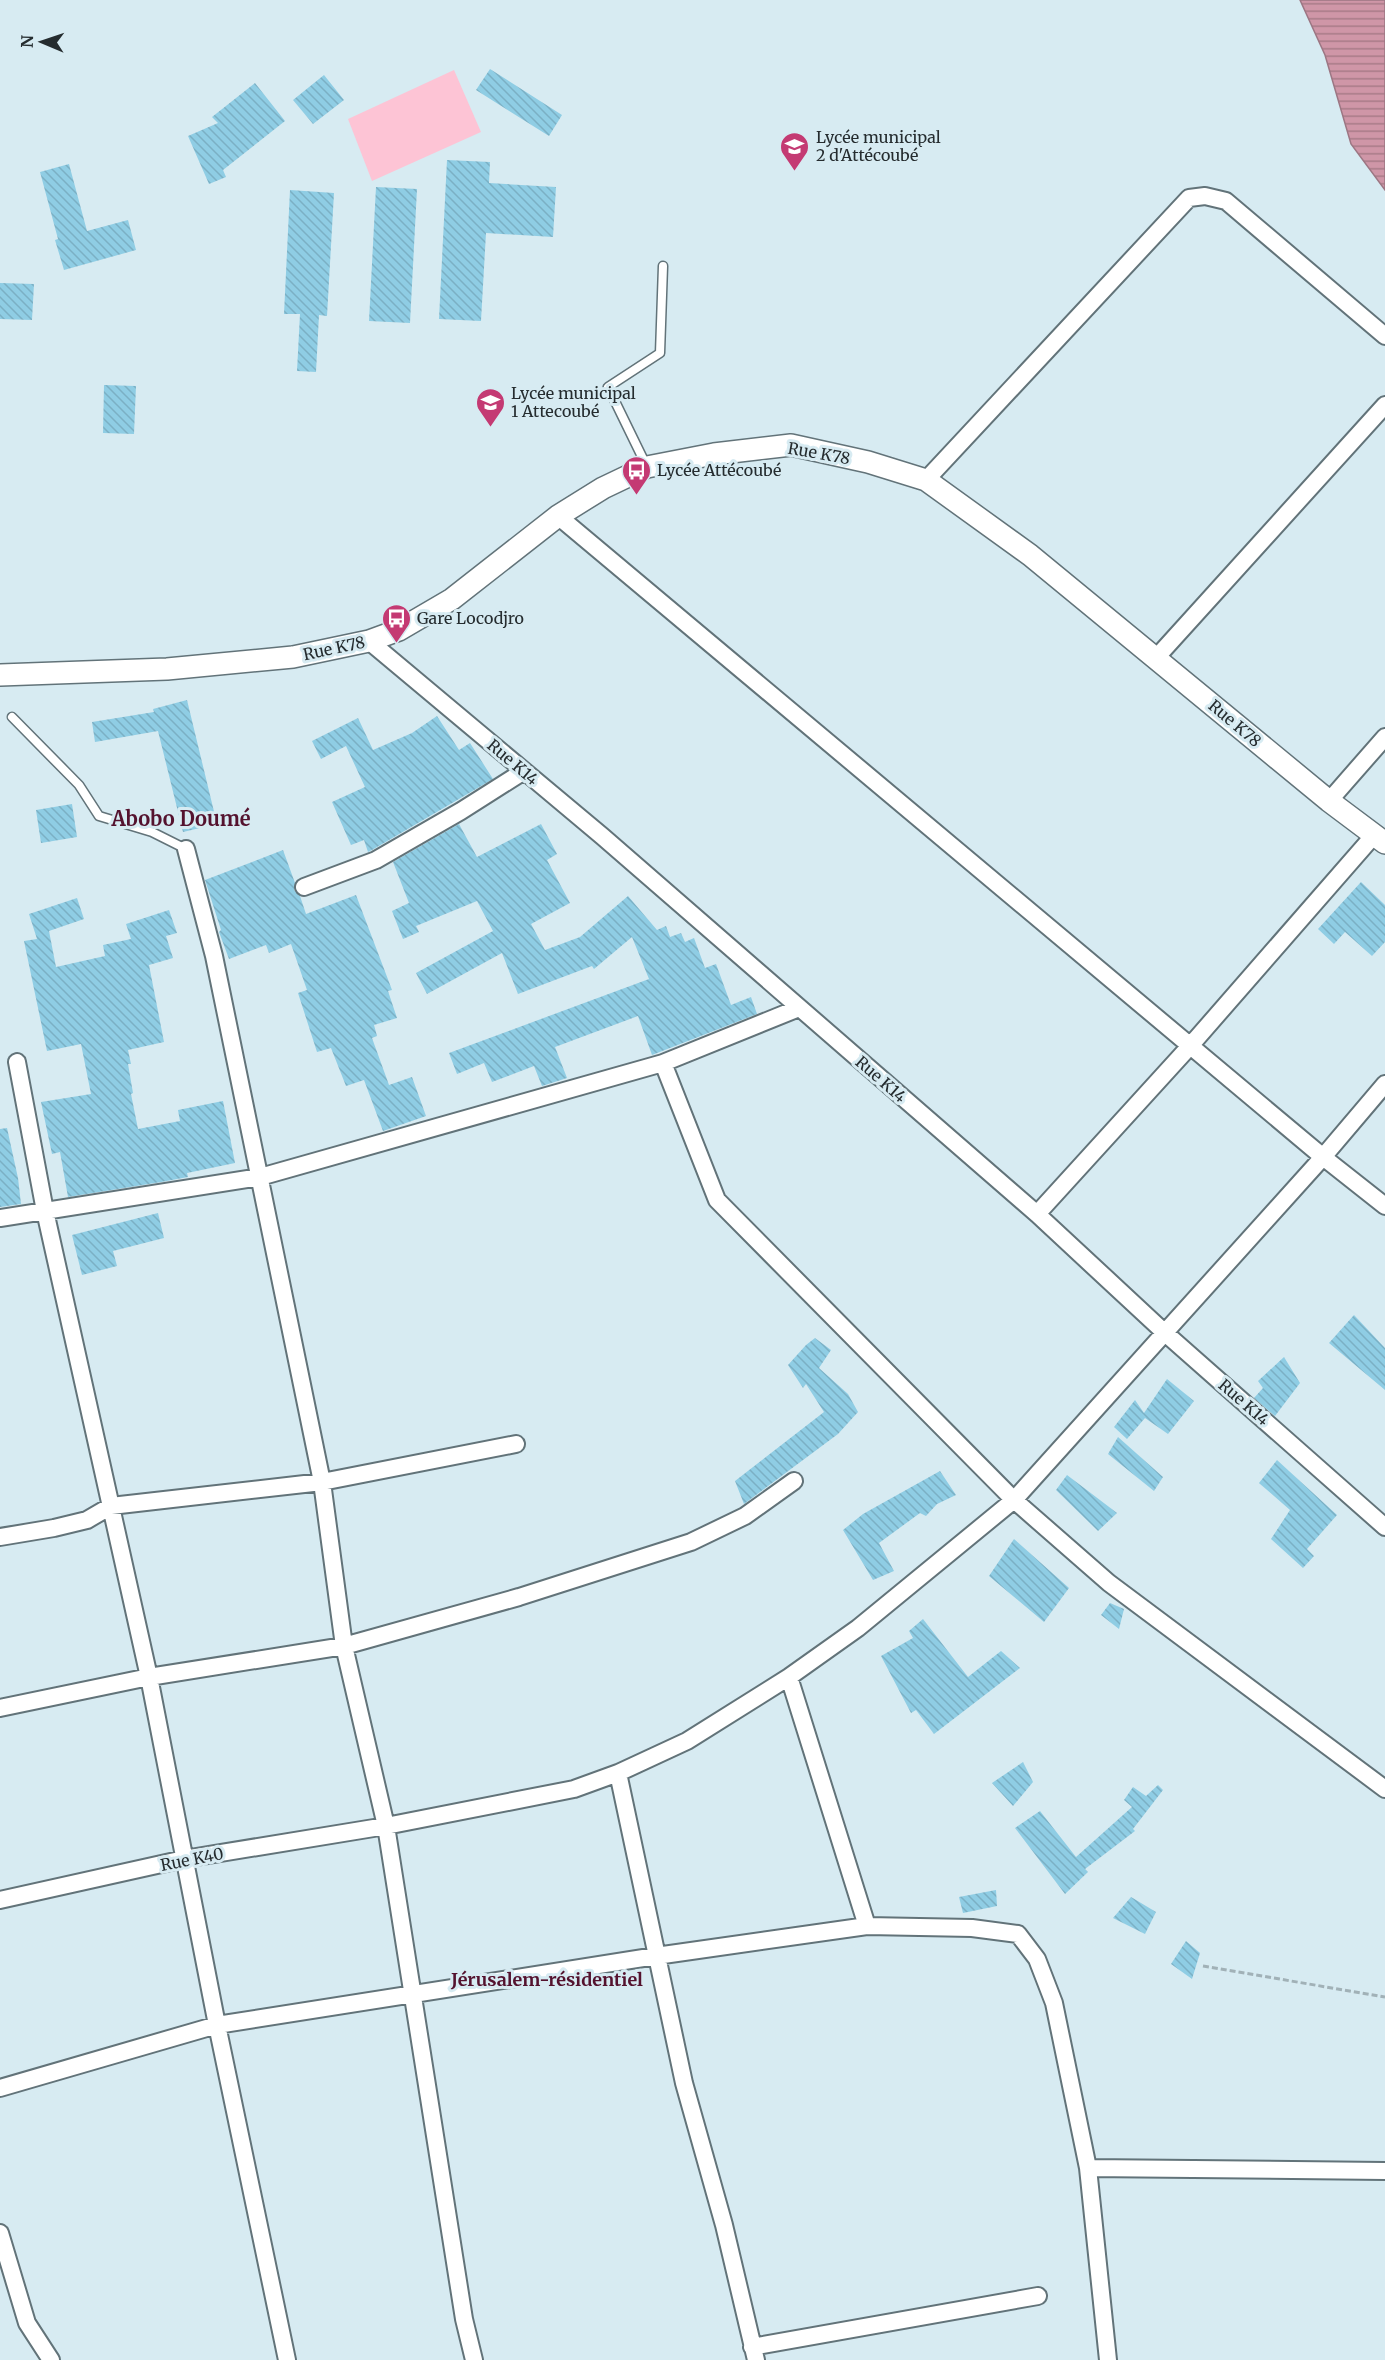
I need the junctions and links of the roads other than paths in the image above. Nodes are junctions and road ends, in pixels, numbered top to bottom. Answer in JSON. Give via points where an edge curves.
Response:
{"nodes":[{"id":1,"x":663,"y":266,"type":"dead end"},
{"id":2,"x":1385,"y":336,"type":"edge"},
{"id":3,"x":1385,"y":405,"type":"edge"},
{"id":4,"x":647,"y":467,"type":"junction"},
{"id":5,"x":926,"y":480,"type":"junction"},
{"id":6,"x":558,"y":516,"type":"junction"},
{"id":7,"x":369,"y":641,"type":"junction"},
{"id":8,"x":1156,"y":658,"type":"junction"},
{"id":9,"x":0,"y":675,"type":"edge"},
{"id":10,"x":12,"y":717,"type":"dead end"},
{"id":11,"x":1385,"y":737,"type":"edge"},
{"id":12,"x":524,"y":771,"type":"junction"},
{"id":13,"x":1329,"y":801,"type":"junction"},
{"id":14,"x":1380,"y":838,"type":"edge"},
{"id":15,"x":186,"y":849,"type":"joint"},
{"id":16,"x":304,"y":886,"type":"dead end"},
{"id":17,"x":799,"y":1008,"type":"junction"},
{"id":18,"x":1190,"y":1046,"type":"junction"},
{"id":19,"x":17,"y":1062,"type":"dead end"},
{"id":20,"x":663,"y":1063,"type":"junction"},
{"id":21,"x":1385,"y":1084,"type":"edge"},
{"id":22,"x":1323,"y":1157,"type":"junction"},
{"id":23,"x":260,"y":1177,"type":"junction"},
{"id":24,"x":1385,"y":1206,"type":"edge"},
{"id":25,"x":45,"y":1211,"type":"junction"},
{"id":26,"x":1037,"y":1214,"type":"junction"},
{"id":27,"x":0,"y":1218,"type":"edge"},
{"id":28,"x":1164,"y":1332,"type":"junction"},
{"id":29,"x":516,"y":1444,"type":"dead end"},
{"id":30,"x":794,"y":1481,"type":"dead end"},
{"id":31,"x":322,"y":1482,"type":"junction"},
{"id":32,"x":1014,"y":1500,"type":"junction"},
{"id":33,"x":111,"y":1506,"type":"junction"},
{"id":34,"x":1385,"y":1527,"type":"edge"},
{"id":35,"x":0,"y":1537,"type":"edge"},
{"id":36,"x":344,"y":1646,"type":"junction"},
{"id":37,"x":149,"y":1677,"type":"junction"},
{"id":38,"x":789,"y":1677,"type":"junction"},
{"id":39,"x":0,"y":1708,"type":"edge"},
{"id":40,"x":618,"y":1773,"type":"junction"},
{"id":41,"x":1385,"y":1789,"type":"edge"},
{"id":42,"x":386,"y":1826,"type":"junction"},
{"id":43,"x":184,"y":1859,"type":"junction"},
{"id":44,"x":0,"y":1900,"type":"edge"},
{"id":45,"x":867,"y":1926,"type":"junction"},
{"id":46,"x":656,"y":1956,"type":"junction"},
{"id":47,"x":413,"y":1995,"type":"junction"},
{"id":48,"x":217,"y":2025,"type":"junction"},
{"id":49,"x":0,"y":2088,"type":"edge"},
{"id":50,"x":1088,"y":2168,"type":"junction"},
{"id":51,"x":1385,"y":2171,"type":"edge"},
{"id":52,"x":0,"y":2233,"type":"edge"},
{"id":53,"x":1038,"y":2296,"type":"dead end"},
{"id":54,"x":754,"y":2353,"type":"edge"},
{"id":55,"x":51,"y":2360,"type":"edge"},
{"id":56,"x":287,"y":2360,"type":"edge"},
{"id":57,"x":474,"y":2360,"type":"edge"},
{"id":58,"x":1108,"y":2360,"type":"edge"}],
"edges":[{"from":1,"to":4,"type":"lane","via":[[660,353],[608,387]]},
{"from":2,"to":5,"type":"street","via":[[1227,201],[1205,196],[1189,198]]},
{"from":3,"to":8,"type":"street"},
{"from":4,"to":5,"type":"street","name":"Rue K78","via":[[791,445]]},
{"from":4,"to":6,"type":"street","name":"Rue K78"},
{"from":5,"to":8,"type":"street","name":"Rue K78","via":[[1030,555]]},
{"from":6,"to":7,"type":"street","name":"Rue K78","via":[[452,599],[399,630]]},
{"from":6,"to":18,"type":"street"},
{"from":7,"to":9,"type":"street","name":"Rue K78","via":[[293,657],[190,667]]},
{"from":7,"to":12,"type":"street","name":"Rue K14"},
{"from":8,"to":13,"type":"street","name":"Rue K78"},
{"from":10,"to":15,"type":"lane","via":[[79,784],[99,816],[152,832]]},
{"from":11,"to":13,"type":"street"},
{"from":12,"to":16,"type":"street","via":[[376,860]]},
{"from":12,"to":17,"type":"street","name":"Rue K14"},
{"from":13,"to":14,"type":"street","name":"Rue K78"},
{"from":14,"to":18,"type":"street"},
{"from":15,"to":23,"type":"street","via":[[214,956]]},
{"from":17,"to":20,"type":"street"},
{"from":17,"to":26,"type":"street","name":"Rue K14"},
{"from":18,"to":22,"type":"street"},
{"from":18,"to":26,"type":"street"},
{"from":19,"to":25,"type":"street"},
{"from":20,"to":23,"type":"street"},
{"from":20,"to":32,"type":"street","via":[[717,1200]]},
{"from":21,"to":22,"type":"street","name":"Rue K40"},
{"from":22,"to":24,"type":"street"},
{"from":22,"to":28,"type":"street","name":"Rue K40"},
{"from":23,"to":25,"type":"street"},
{"from":23,"to":31,"type":"street"},
{"from":25,"to":27,"type":"street"},
{"from":25,"to":33,"type":"street"},
{"from":26,"to":28,"type":"street","name":"Rue K14"},
{"from":28,"to":32,"type":"street","name":"Rue K40"},
{"from":28,"to":34,"type":"street","name":"Rue K14"},
{"from":29,"to":31,"type":"street"},
{"from":30,"to":36,"type":"street","via":[[745,1516],[691,1542],[519,1597]]},
{"from":31,"to":33,"type":"street"},
{"from":31,"to":36,"type":"street"},
{"from":32,"to":38,"type":"street","name":"Rue K40","via":[[858,1628]]},
{"from":32,"to":41,"type":"street","via":[[1109,1583]]},
{"from":33,"to":35,"type":"street","via":[[87,1520]]},
{"from":33,"to":37,"type":"street"},
{"from":36,"to":37,"type":"street"},
{"from":36,"to":42,"type":"street"},
{"from":37,"to":39,"type":"street"},
{"from":37,"to":43,"type":"street"},
{"from":38,"to":40,"type":"street","name":"Rue K40","via":[[687,1741]]},
{"from":38,"to":45,"type":"street"},
{"from":40,"to":42,"type":"street","name":"Rue K40","via":[[574,1789]]},
{"from":40,"to":46,"type":"street"},
{"from":42,"to":43,"type":"street","name":"Rue K40"},
{"from":42,"to":47,"type":"street"},
{"from":43,"to":44,"type":"street","name":"Rue K40"},
{"from":43,"to":48,"type":"street"},
{"from":45,"to":46,"type":"street"},
{"from":45,"to":50,"type":"street","via":[[972,1928],[1018,1934],[1038,1959],[1054,2003]]},
{"from":46,"to":47,"type":"street"},
{"from":46,"to":54,"type":"street","via":[[684,2083],[724,2225]]},
{"from":47,"to":48,"type":"street"},
{"from":47,"to":57,"type":"street","via":[[464,2319]]},
{"from":48,"to":49,"type":"street"},
{"from":48,"to":56,"type":"street"},
{"from":50,"to":51,"type":"street"},
{"from":50,"to":58,"type":"street"},
{"from":52,"to":55,"type":"street","via":[[27,2323]]},
{"from":53,"to":54,"type":"street"}]}
